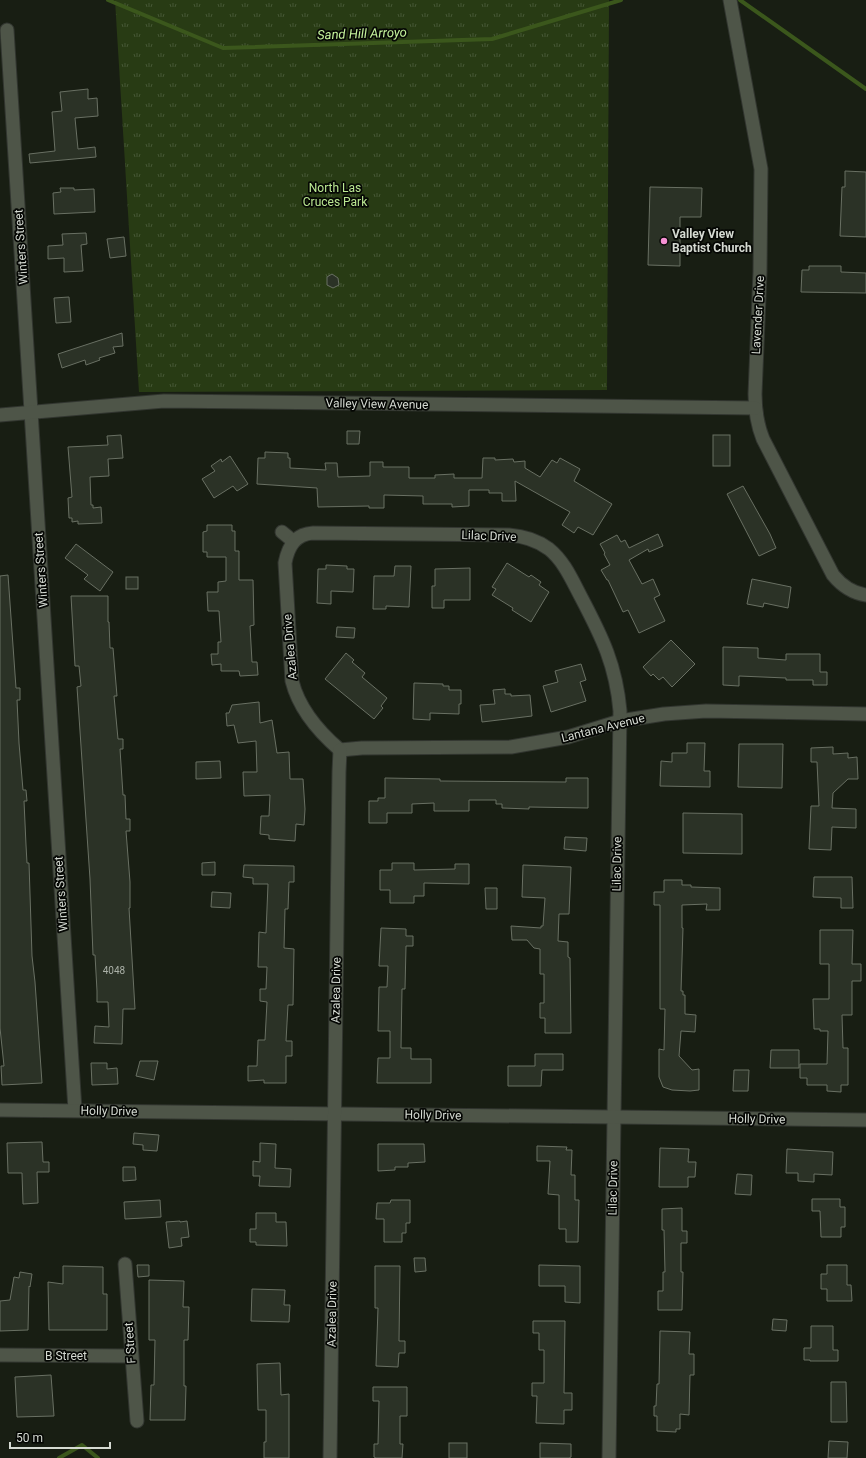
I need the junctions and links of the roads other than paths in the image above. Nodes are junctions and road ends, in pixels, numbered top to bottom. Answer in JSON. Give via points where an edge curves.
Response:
{"nodes":[{"id":1,"x":730,"y":0,"type":"edge"},
{"id":2,"x":8,"y":30,"type":"dead end"},
{"id":3,"x":755,"y":408,"type":"junction"},
{"id":4,"x":31,"y":413,"type":"junction"},
{"id":5,"x":0,"y":415,"type":"edge"},
{"id":6,"x":282,"y":532,"type":"dead end"},
{"id":7,"x":293,"y":541,"type":"junction"},
{"id":8,"x":866,"y":595,"type":"edge"},
{"id":9,"x":866,"y":714,"type":"edge"},
{"id":10,"x":620,"y":722,"type":"junction"},
{"id":11,"x":340,"y":750,"type":"junction"},
{"id":12,"x":0,"y":1110,"type":"edge"},
{"id":13,"x":75,"y":1110,"type":"junction"},
{"id":14,"x":335,"y":1114,"type":"junction"},
{"id":15,"x":614,"y":1117,"type":"junction"},
{"id":16,"x":866,"y":1120,"type":"edge"},
{"id":17,"x":126,"y":1264,"type":"dead end"},
{"id":18,"x":0,"y":1356,"type":"edge"},
{"id":19,"x":131,"y":1356,"type":"junction"},
{"id":20,"x":137,"y":1421,"type":"dead end"},
{"id":21,"x":330,"y":1458,"type":"edge"},
{"id":22,"x":609,"y":1458,"type":"edge"}],
"edges":[{"from":1,"to":3,"type":"street","name":"Lavender Drive","via":[[762,169]]},
{"from":2,"to":4,"type":"street","name":"Winters Street"},
{"from":3,"to":4,"type":"street","name":"Valley View Avenue","via":[[159,401]]},
{"from":3,"to":8,"type":"street","name":"Lavender Drive","via":[[763,439],[833,575],[852,591]]},
{"from":4,"to":5,"type":"street","name":"Valley View Avenue"},
{"from":4,"to":13,"type":"street","name":"Winters Street"},
{"from":6,"to":7,"type":"street"},
{"from":7,"to":10,"type":"street","name":"Lilac Drive","via":[[302,534],[313,533],[509,535],[538,542],[564,565],[604,642],[615,678]]},
{"from":7,"to":11,"type":"street","name":"Azalea Drive","via":[[285,563],[292,681],[302,706]]},
{"from":9,"to":10,"type":"street","name":"Lantana Avenue","via":[[706,711],[664,714]]},
{"from":10,"to":11,"type":"street","name":"Lantana Avenue","via":[[568,737],[511,747]]},
{"from":10,"to":15,"type":"street","name":"Lilac Drive"},
{"from":11,"to":14,"type":"street","name":"Azalea Drive"},
{"from":12,"to":13,"type":"street","name":"Holly Drive"},
{"from":13,"to":14,"type":"street","name":"Holly Drive"},
{"from":14,"to":15,"type":"street","name":"Holly Drive"},
{"from":14,"to":21,"type":"street","name":"Azalea Drive"},
{"from":15,"to":16,"type":"street","name":"Holly Drive"},
{"from":15,"to":22,"type":"street","name":"Lilac Drive"},
{"from":17,"to":19,"type":"street","name":"F Street"},
{"from":18,"to":19,"type":"street","name":"B Street"},
{"from":19,"to":20,"type":"street","name":"F Street"}]}
